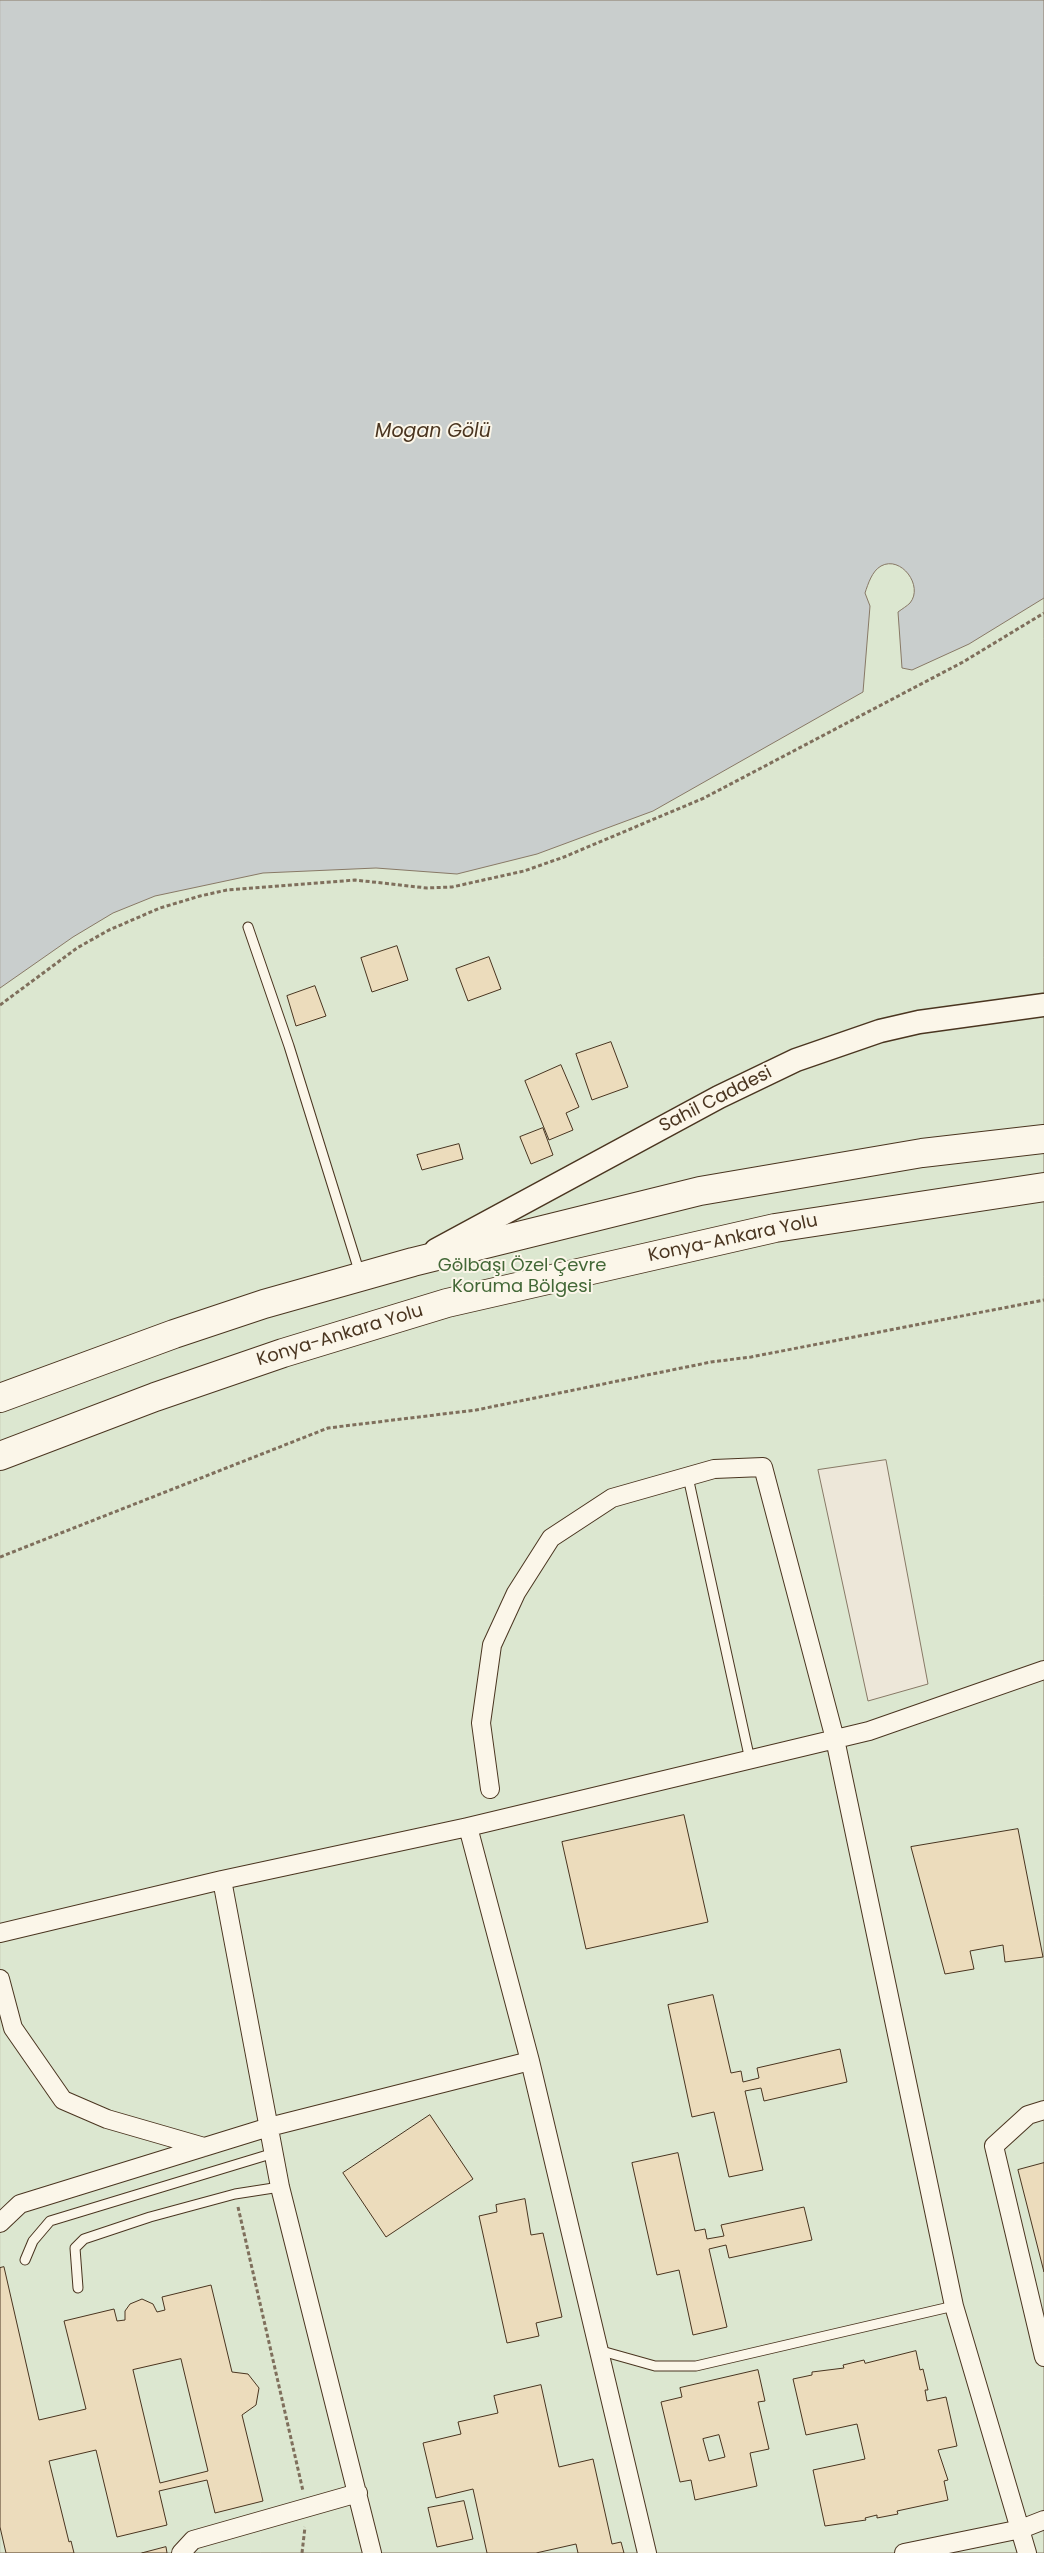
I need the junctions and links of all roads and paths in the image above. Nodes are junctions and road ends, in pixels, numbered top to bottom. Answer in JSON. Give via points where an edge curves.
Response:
{"nodes":[{"id":1,"x":1044,"y":613,"type":"edge"},
{"id":2,"x":248,"y":927,"type":"dead end"},
{"id":3,"x":0,"y":1005,"type":"edge"},
{"id":4,"x":1044,"y":1005,"type":"edge"},
{"id":5,"x":1044,"y":1139,"type":"edge"},
{"id":6,"x":1044,"y":1187,"type":"edge"},
{"id":7,"x":413,"y":1262,"type":"junction"},
{"id":8,"x":360,"y":1276,"type":"junction"},
{"id":9,"x":1044,"y":1300,"type":"edge"},
{"id":10,"x":0,"y":1398,"type":"edge"},
{"id":11,"x":0,"y":1456,"type":"edge"},
{"id":12,"x":688,"y":1477,"type":"junction"},
{"id":13,"x":0,"y":1557,"type":"edge"},
{"id":14,"x":1044,"y":1670,"type":"edge"},
{"id":15,"x":835,"y":1739,"type":"junction"},
{"id":16,"x":750,"y":1760,"type":"junction"},
{"id":17,"x":490,"y":1789,"type":"dead end"},
{"id":18,"x":468,"y":1827,"type":"junction"},
{"id":19,"x":222,"y":1880,"type":"junction"},
{"id":20,"x":0,"y":1932,"type":"edge"},
{"id":21,"x":0,"y":1979,"type":"edge"},
{"id":22,"x":530,"y":2061,"type":"junction"},
{"id":23,"x":1044,"y":2110,"type":"edge"},
{"id":24,"x":269,"y":2127,"type":"junction"},
{"id":25,"x":204,"y":2147,"type":"junction"},
{"id":26,"x":274,"y":2153,"type":"junction"},
{"id":27,"x":280,"y":2187,"type":"junction"},
{"id":28,"x":235,"y":2194,"type":"junction"},
{"id":29,"x":0,"y":2223,"type":"edge"},
{"id":30,"x":25,"y":2260,"type":"dead end"},
{"id":31,"x":78,"y":2288,"type":"dead end"},
{"id":32,"x":954,"y":2306,"type":"junction"},
{"id":33,"x":598,"y":2350,"type":"junction"},
{"id":34,"x":1044,"y":2357,"type":"edge"},
{"id":35,"x":358,"y":2493,"type":"junction"},
{"id":36,"x":307,"y":2508,"type":"junction"},
{"id":37,"x":1043,"y":2523,"type":"edge"},
{"id":38,"x":1021,"y":2529,"type":"junction"},
{"id":39,"x":182,"y":2553,"type":"edge"},
{"id":40,"x":302,"y":2553,"type":"edge"},
{"id":41,"x":372,"y":2553,"type":"edge"},
{"id":42,"x":647,"y":2553,"type":"edge"},
{"id":43,"x":904,"y":2553,"type":"edge"},
{"id":44,"x":1027,"y":2553,"type":"edge"}],
"edges":[{"from":1,"to":3,"type":"path","via":[[954,666],[704,798],[564,857],[524,871],[452,887],[427,888],[355,880],[228,890],[200,896],[160,908],[108,930],[77,948]]},
{"from":2,"to":8,"type":"lane","via":[[289,1046]]},
{"from":4,"to":7,"type":"street","name":"Sahil Caddesi","via":[[919,1022],[880,1031],[796,1060],[719,1097]]},
{"from":5,"to":7,"type":"highway","via":[[922,1153],[700,1192]]},
{"from":6,"to":11,"type":"highway","name":"Konya-Ankara Yolu","via":[[775,1228],[447,1303],[283,1353]]},
{"from":7,"to":8,"type":"highway"},
{"from":8,"to":10,"type":"highway","via":[[174,1334]]},
{"from":9,"to":13,"type":"path","via":[[476,1410],[328,1428]]},
{"from":12,"to":15,"type":"street","via":[[714,1470],[763,1467]]},
{"from":12,"to":16,"type":"lane"},
{"from":12,"to":17,"type":"street","via":[[612,1498],[551,1538],[516,1592],[492,1645],[481,1723]]},
{"from":14,"to":15,"type":"street","via":[[869,1732]]},
{"from":15,"to":16,"type":"street"},
{"from":15,"to":32,"type":"street"},
{"from":16,"to":18,"type":"street"},
{"from":18,"to":19,"type":"street"},
{"from":18,"to":22,"type":"street"},
{"from":19,"to":20,"type":"street"},
{"from":19,"to":24,"type":"street"},
{"from":21,"to":25,"type":"street","via":[[13,2028],[62,2100],[107,2119]]},
{"from":22,"to":24,"type":"street"},
{"from":22,"to":33,"type":"street"},
{"from":23,"to":34,"type":"street","via":[[1028,2115],[994,2146]]},
{"from":24,"to":25,"type":"street"},
{"from":24,"to":26,"type":"street"},
{"from":25,"to":29,"type":"street","via":[[20,2204]]},
{"from":26,"to":27,"type":"street"},
{"from":26,"to":30,"type":"lane","via":[[50,2221],[33,2241]]},
{"from":27,"to":28,"type":"lane"},
{"from":27,"to":35,"type":"street"},
{"from":28,"to":31,"type":"lane","via":[[84,2239],[75,2248]]},
{"from":28,"to":36,"type":"path"},
{"from":32,"to":33,"type":"lane","via":[[696,2366],[655,2366]]},
{"from":32,"to":38,"type":"street"},
{"from":33,"to":42,"type":"street"},
{"from":35,"to":36,"type":"street"},
{"from":35,"to":41,"type":"street"},
{"from":36,"to":39,"type":"street","via":[[192,2540]]},
{"from":36,"to":40,"type":"path"},
{"from":37,"to":38,"type":"street"},
{"from":38,"to":43,"type":"street"},
{"from":38,"to":44,"type":"street"}]}
